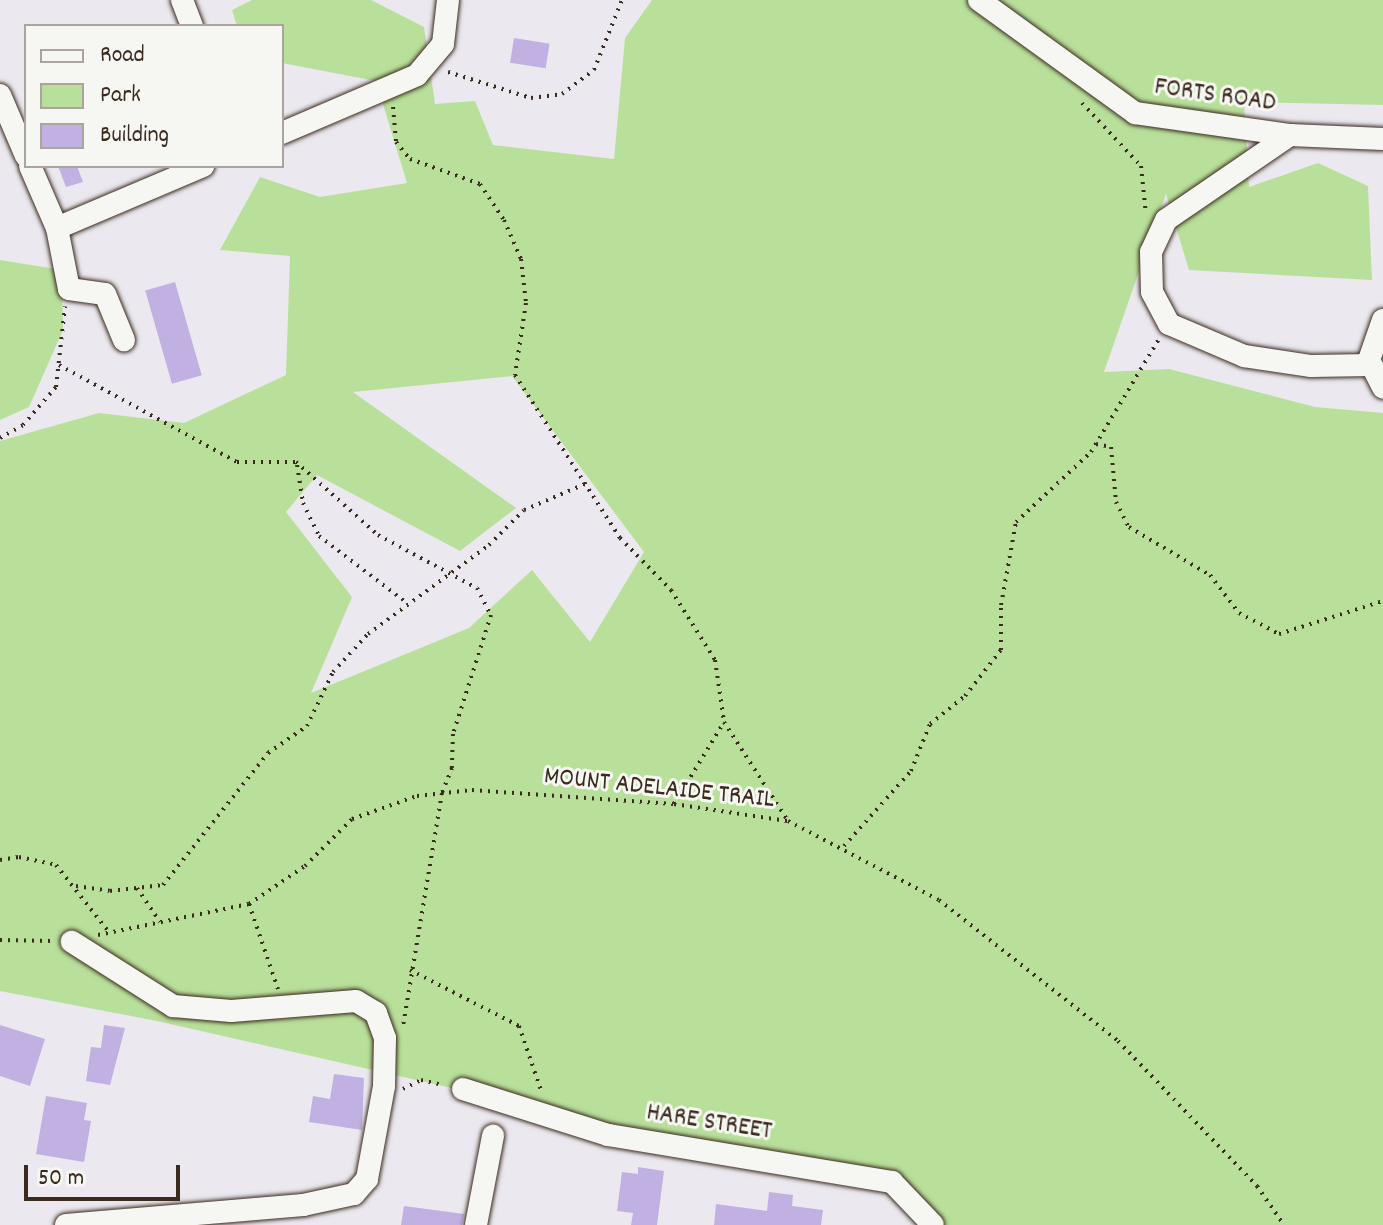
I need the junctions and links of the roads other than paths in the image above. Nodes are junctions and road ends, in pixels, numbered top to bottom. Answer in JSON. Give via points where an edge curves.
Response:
{"nodes":[{"id":1,"x":182,"y":0,"type":"edge"},
{"id":2,"x":448,"y":0,"type":"edge"},
{"id":3,"x":979,"y":0,"type":"edge"},
{"id":4,"x":191,"y":24,"type":"edge"},
{"id":5,"x":0,"y":95,"type":"edge"},
{"id":6,"x":284,"y":132,"type":"edge"},
{"id":7,"x":1290,"y":135,"type":"junction"},
{"id":8,"x":1383,"y":139,"type":"edge"},
{"id":9,"x":24,"y":151,"type":"edge"},
{"id":10,"x":31,"y":168,"type":"edge"},
{"id":11,"x":198,"y":168,"type":"edge"},
{"id":12,"x":57,"y":228,"type":"junction"},
{"id":13,"x":1383,"y":320,"type":"edge"},
{"id":14,"x":124,"y":340,"type":"dead end"},
{"id":15,"x":1371,"y":365,"type":"junction"},
{"id":16,"x":1383,"y":388,"type":"edge"},
{"id":17,"x":72,"y":942,"type":"dead end"},
{"id":18,"x":463,"y":1089,"type":"road end"},
{"id":19,"x":493,"y":1136,"type":"dead end"},
{"id":20,"x":66,"y":1225,"type":"edge"},
{"id":21,"x":476,"y":1225,"type":"edge"},
{"id":22,"x":933,"y":1225,"type":"edge"}],
"edges":[{"from":1,"to":4,"type":"street"},
{"from":2,"to":6,"type":"street","via":[[443,44],[417,75]]},
{"from":3,"to":7,"type":"street","name":"FORTS ROAD","via":[[1135,113]]},
{"from":5,"to":9,"type":"street"},
{"from":7,"to":8,"type":"street","name":"FORTS ROAD"},
{"from":7,"to":15,"type":"street","via":[[1237,177],[1190,200],[1166,220],[1151,252],[1152,292],[1169,324],[1244,356],[1311,366]]},
{"from":10,"to":12,"type":"street"},
{"from":11,"to":12,"type":"street"},
{"from":12,"to":14,"type":"street","via":[[69,289],[105,294]]},
{"from":13,"to":15,"type":"street","via":[[1369,349]]},
{"from":15,"to":16,"type":"street"},
{"from":17,"to":20,"type":"street","via":[[173,1006],[231,1011],[356,1001],[376,1013],[385,1038],[382,1098],[367,1179],[354,1194],[303,1205]]},
{"from":18,"to":22,"type":"street","name":"HARE STREET","via":[[608,1135],[892,1182]]},
{"from":19,"to":21,"type":"street"}]}
